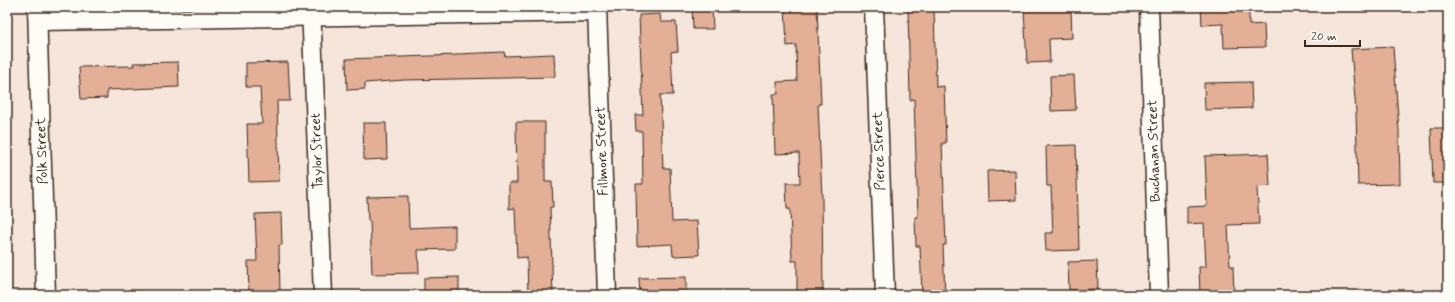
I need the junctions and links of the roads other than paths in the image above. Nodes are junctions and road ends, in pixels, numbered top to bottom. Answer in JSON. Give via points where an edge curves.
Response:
{"nodes":[{"id":1,"x":874,"y":7,"type":"edge"},
{"id":2,"x":1149,"y":7,"type":"edge"},
{"id":3,"x":597,"y":9,"type":"edge"},
{"id":4,"x":311,"y":12,"type":"edge"},
{"id":5,"x":38,"y":14,"type":"edge"},
{"id":6,"x":46,"y":295,"type":"edge"},
{"id":7,"x":323,"y":295,"type":"edge"},
{"id":8,"x":607,"y":295,"type":"edge"},
{"id":9,"x":885,"y":295,"type":"edge"},
{"id":10,"x":1159,"y":295,"type":"edge"}],
"edges":[{"from":1,"to":9,"type":"street","name":"Pierce Street"},
{"from":2,"to":10,"type":"street","name":"Buchanan Street"},
{"from":3,"to":4,"type":"street"},
{"from":3,"to":8,"type":"street","name":"Fillmore Street"},
{"from":4,"to":5,"type":"street"},
{"from":4,"to":7,"type":"street","name":"Taylor Street"},
{"from":5,"to":6,"type":"street","name":"Polk Street"}]}
